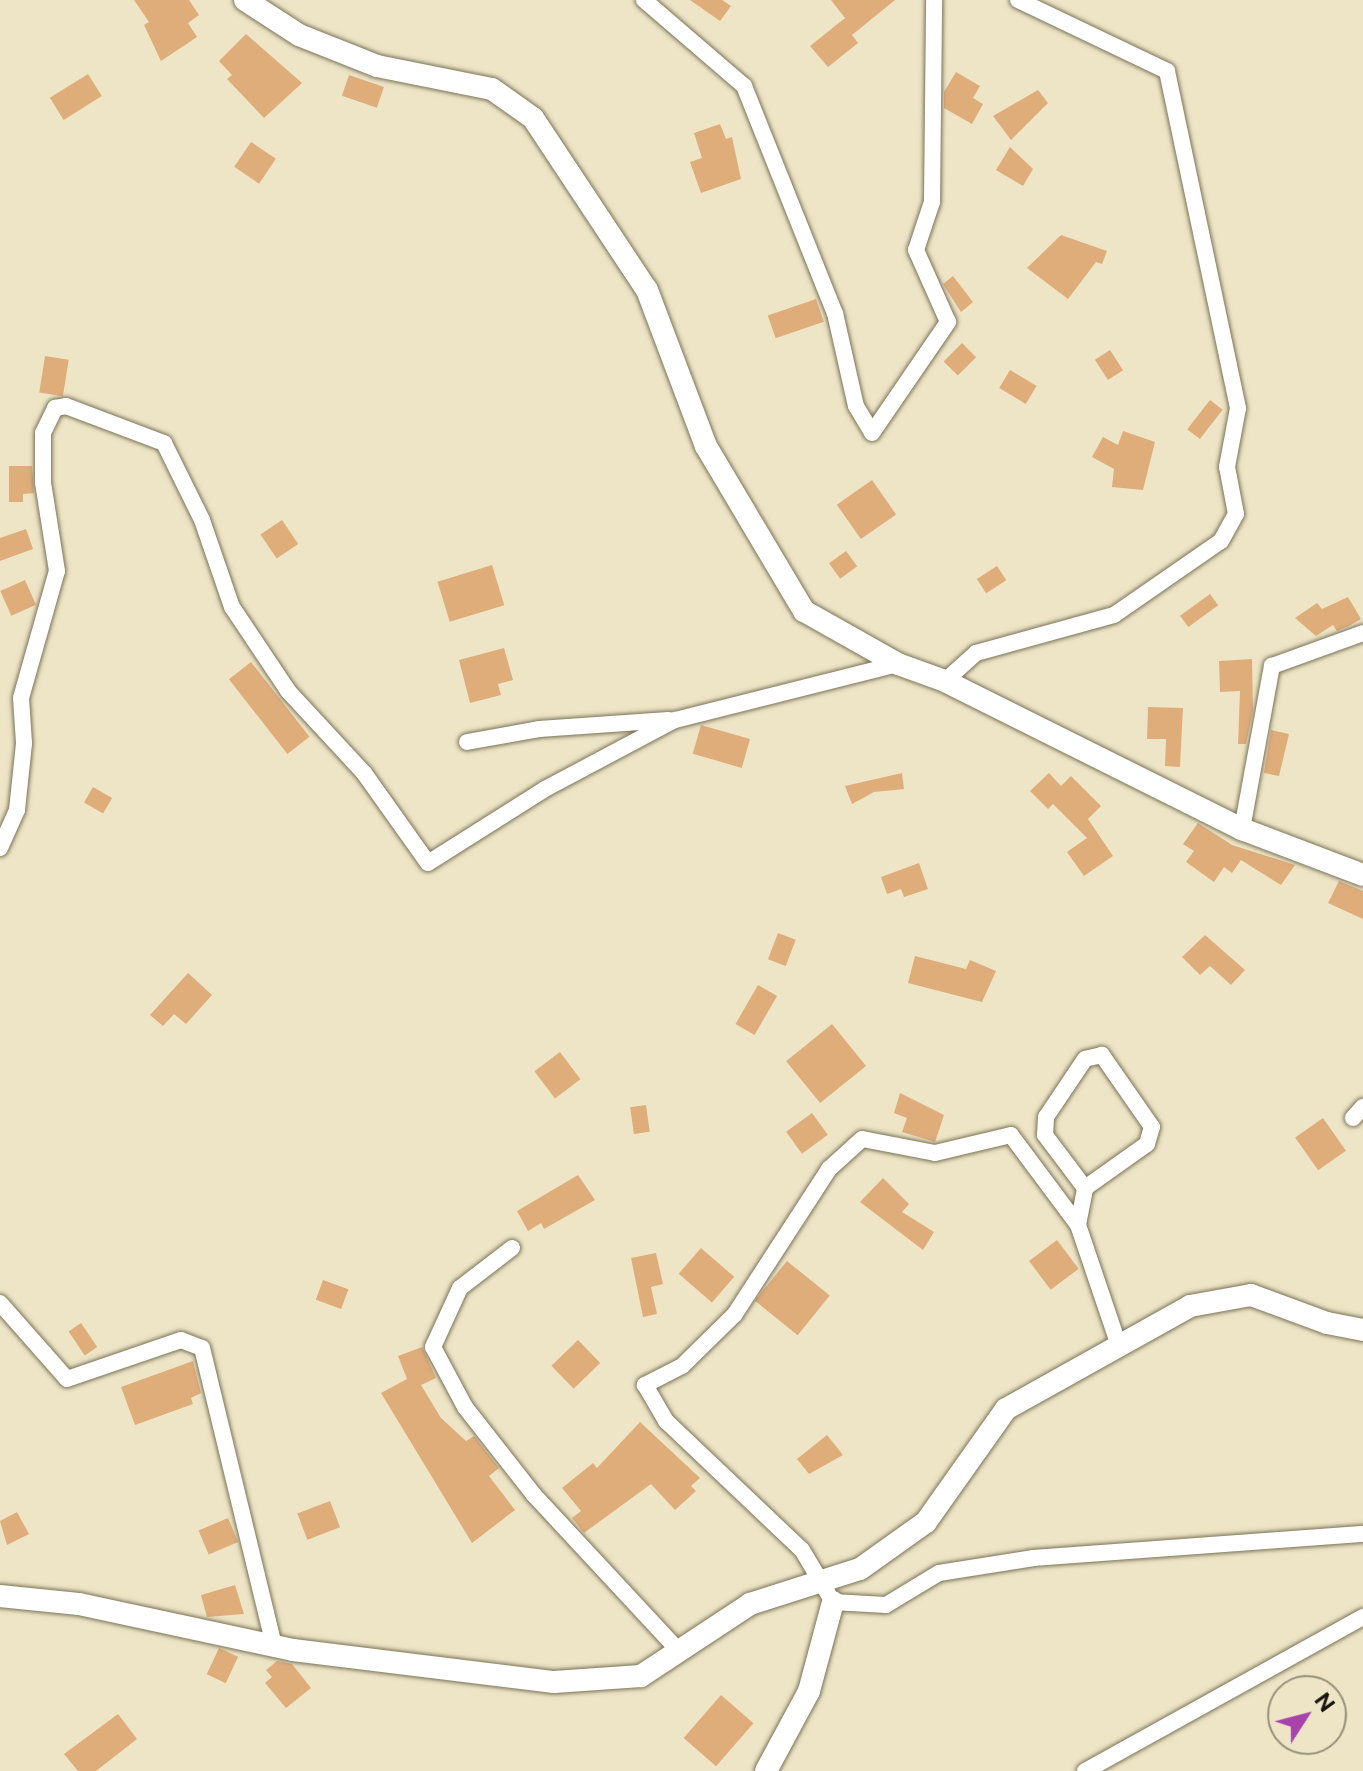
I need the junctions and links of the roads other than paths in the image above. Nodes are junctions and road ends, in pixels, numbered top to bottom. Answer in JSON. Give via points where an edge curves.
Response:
{"nodes":[{"id":1,"x":245,"y":0,"type":"edge"},
{"id":2,"x":644,"y":0,"type":"edge"},
{"id":3,"x":934,"y":0,"type":"edge"},
{"id":4,"x":1018,"y":0,"type":"edge"},
{"id":5,"x":1363,"y":633,"type":"edge"},
{"id":6,"x":898,"y":664,"type":"junction"},
{"id":7,"x":945,"y":681,"type":"junction"},
{"id":8,"x":675,"y":720,"type":"junction"},
{"id":9,"x":467,"y":742,"type":"dead end"},
{"id":10,"x":1242,"y":829,"type":"junction"},
{"id":11,"x":0,"y":848,"type":"edge"},
{"id":12,"x":1363,"y":875,"type":"edge"},
{"id":13,"x":1085,"y":1188,"type":"junction"},
{"id":14,"x":1078,"y":1225,"type":"junction"},
{"id":15,"x":512,"y":1248,"type":"dead end"},
{"id":16,"x":0,"y":1303,"type":"edge"},
{"id":17,"x":1363,"y":1330,"type":"edge"},
{"id":18,"x":1118,"y":1343,"type":"junction"},
{"id":19,"x":1363,"y":1534,"type":"edge"},
{"id":20,"x":820,"y":1582,"type":"junction"},
{"id":21,"x":0,"y":1596,"type":"edge"},
{"id":22,"x":833,"y":1602,"type":"junction"},
{"id":23,"x":1363,"y":1617,"type":"edge"},
{"id":24,"x":274,"y":1646,"type":"junction"},
{"id":25,"x":679,"y":1651,"type":"junction"},
{"id":26,"x":766,"y":1771,"type":"edge"},
{"id":27,"x":1085,"y":1771,"type":"edge"}],
"edges":[{"from":1,"to":6,"type":"street","via":[[299,35],[377,66],[492,89],[533,118],[647,290],[706,446],[777,572],[804,611]]},
{"from":2,"to":3,"type":"street","via":[[744,86],[835,313],[856,406],[872,433],[948,322],[916,250],[932,202]]},
{"from":4,"to":7,"type":"street","via":[[1167,71],[1238,408],[1227,467],[1236,514],[1221,541],[1114,615],[976,653]]},
{"from":5,"to":10,"type":"street","via":[[1272,666]]},
{"from":6,"to":7,"type":"street"},
{"from":6,"to":8,"type":"street"},
{"from":7,"to":10,"type":"street"},
{"from":8,"to":9,"type":"street","via":[[539,729]]},
{"from":8,"to":11,"type":"street","via":[[545,789],[428,863],[364,773],[289,692],[232,607],[202,520],[164,443],[66,406],[47,416],[43,433],[57,571],[21,698],[24,743],[17,810]]},
{"from":10,"to":12,"type":"street"},
{"from":13,"to":13,"type":"street","via":[[1147,1144],[1152,1127],[1102,1055],[1085,1059],[1046,1117],[1045,1135]]},
{"from":13,"to":14,"type":"street"},
{"from":14,"to":18,"type":"street"},
{"from":14,"to":20,"type":"street","via":[[1011,1135],[935,1153],[862,1139],[829,1169],[735,1314],[682,1366],[645,1385],[666,1421],[771,1517],[802,1550]]},
{"from":15,"to":25,"type":"street","via":[[460,1288],[433,1347],[465,1407],[534,1495]]},
{"from":16,"to":24,"type":"street","via":[[67,1379],[181,1340],[202,1348]]},
{"from":17,"to":18,"type":"street","via":[[1251,1295],[1190,1306]]},
{"from":18,"to":20,"type":"street","via":[[1006,1409],[926,1522],[860,1569]]},
{"from":19,"to":22,"type":"street","via":[[1034,1558],[939,1573],[886,1605]]},
{"from":20,"to":22,"type":"street"},
{"from":20,"to":25,"type":"street","via":[[750,1604]]},
{"from":21,"to":24,"type":"street","via":[[79,1604]]},
{"from":22,"to":26,"type":"street","via":[[809,1691]]},
{"from":23,"to":27,"type":"street"},
{"from":24,"to":25,"type":"street","via":[[554,1682],[641,1676]]}]}
